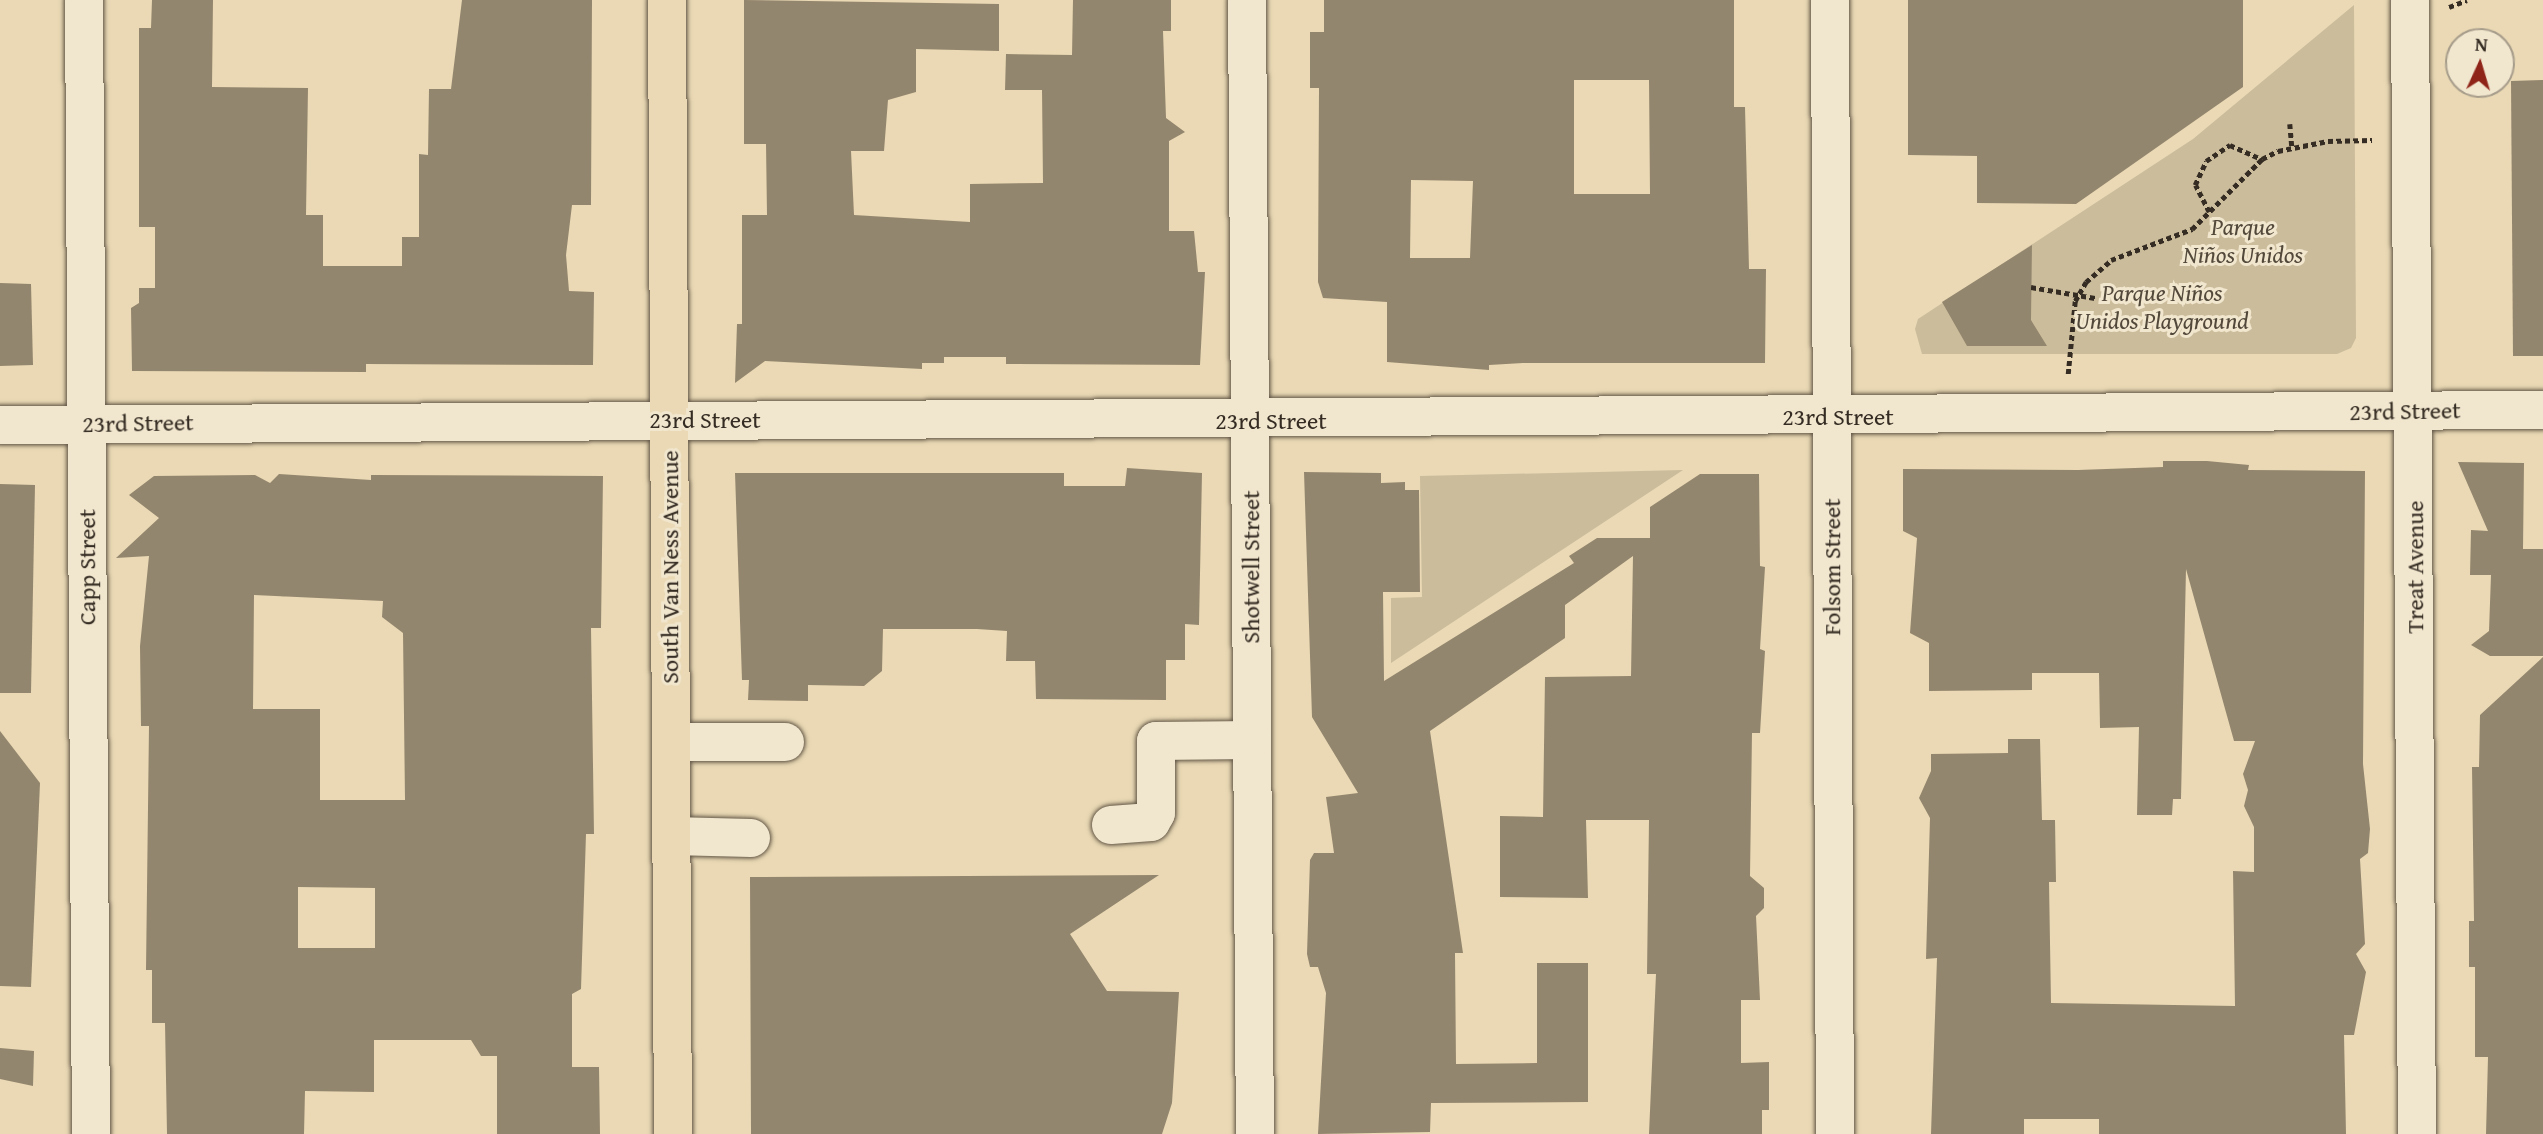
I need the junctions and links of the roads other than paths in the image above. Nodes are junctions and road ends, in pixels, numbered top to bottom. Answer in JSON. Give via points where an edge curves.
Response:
{"nodes":[{"id":1,"x":84,"y":0,"type":"edge"},
{"id":2,"x":667,"y":0,"type":"edge"},
{"id":3,"x":1247,"y":0,"type":"edge"},
{"id":4,"x":1829,"y":0,"type":"edge"},
{"id":5,"x":2410,"y":0,"type":"edge"},
{"id":6,"x":2543,"y":410,"type":"edge"},
{"id":7,"x":2414,"y":411,"type":"junction"},
{"id":8,"x":1830,"y":417,"type":"junction"},
{"id":9,"x":669,"y":420,"type":"junction"},
{"id":10,"x":1250,"y":421,"type":"junction"},
{"id":11,"x":86,"y":424,"type":"junction"},
{"id":12,"x":0,"y":425,"type":"edge"},
{"id":13,"x":1252,"y":740,"type":"junction"},
{"id":14,"x":671,"y":742,"type":"junction"},
{"id":15,"x":785,"y":742,"type":"dead end"},
{"id":16,"x":1111,"y":825,"type":"dead end"},
{"id":17,"x":672,"y":836,"type":"junction"},
{"id":18,"x":751,"y":838,"type":"dead end"},
{"id":19,"x":91,"y":1134,"type":"edge"},
{"id":20,"x":673,"y":1134,"type":"edge"},
{"id":21,"x":1255,"y":1134,"type":"edge"},
{"id":22,"x":1835,"y":1134,"type":"edge"},
{"id":23,"x":2417,"y":1134,"type":"edge"}],
"edges":[{"from":1,"to":11,"type":"street","name":"Capp Street"},
{"from":2,"to":9,"type":"main road","name":"South Van Ness Avenue"},
{"from":3,"to":10,"type":"street","name":"Shotwell Street"},
{"from":4,"to":8,"type":"street","name":"Folsom Street"},
{"from":5,"to":7,"type":"street","name":"Treat Avenue"},
{"from":6,"to":7,"type":"street","name":"23rd Street"},
{"from":7,"to":8,"type":"street","name":"23rd Street"},
{"from":7,"to":23,"type":"street","name":"Treat Avenue"},
{"from":8,"to":10,"type":"street","name":"23rd Street"},
{"from":8,"to":22,"type":"street","name":"Folsom Street"},
{"from":9,"to":10,"type":"street","name":"23rd Street"},
{"from":9,"to":11,"type":"street","name":"23rd Street"},
{"from":9,"to":14,"type":"main road","name":"South Van Ness Avenue"},
{"from":10,"to":13,"type":"street","name":"Shotwell Street"},
{"from":11,"to":12,"type":"street","name":"23rd Street"},
{"from":11,"to":19,"type":"street","name":"Capp Street"},
{"from":13,"to":16,"type":"street","via":[[1156,741],[1156,813],[1151,822]]},
{"from":13,"to":21,"type":"street","name":"Shotwell Street"},
{"from":14,"to":15,"type":"street"},
{"from":14,"to":17,"type":"main road","name":"South Van Ness Avenue"},
{"from":17,"to":18,"type":"street"},
{"from":17,"to":20,"type":"main road","name":"South Van Ness Avenue"}]}
